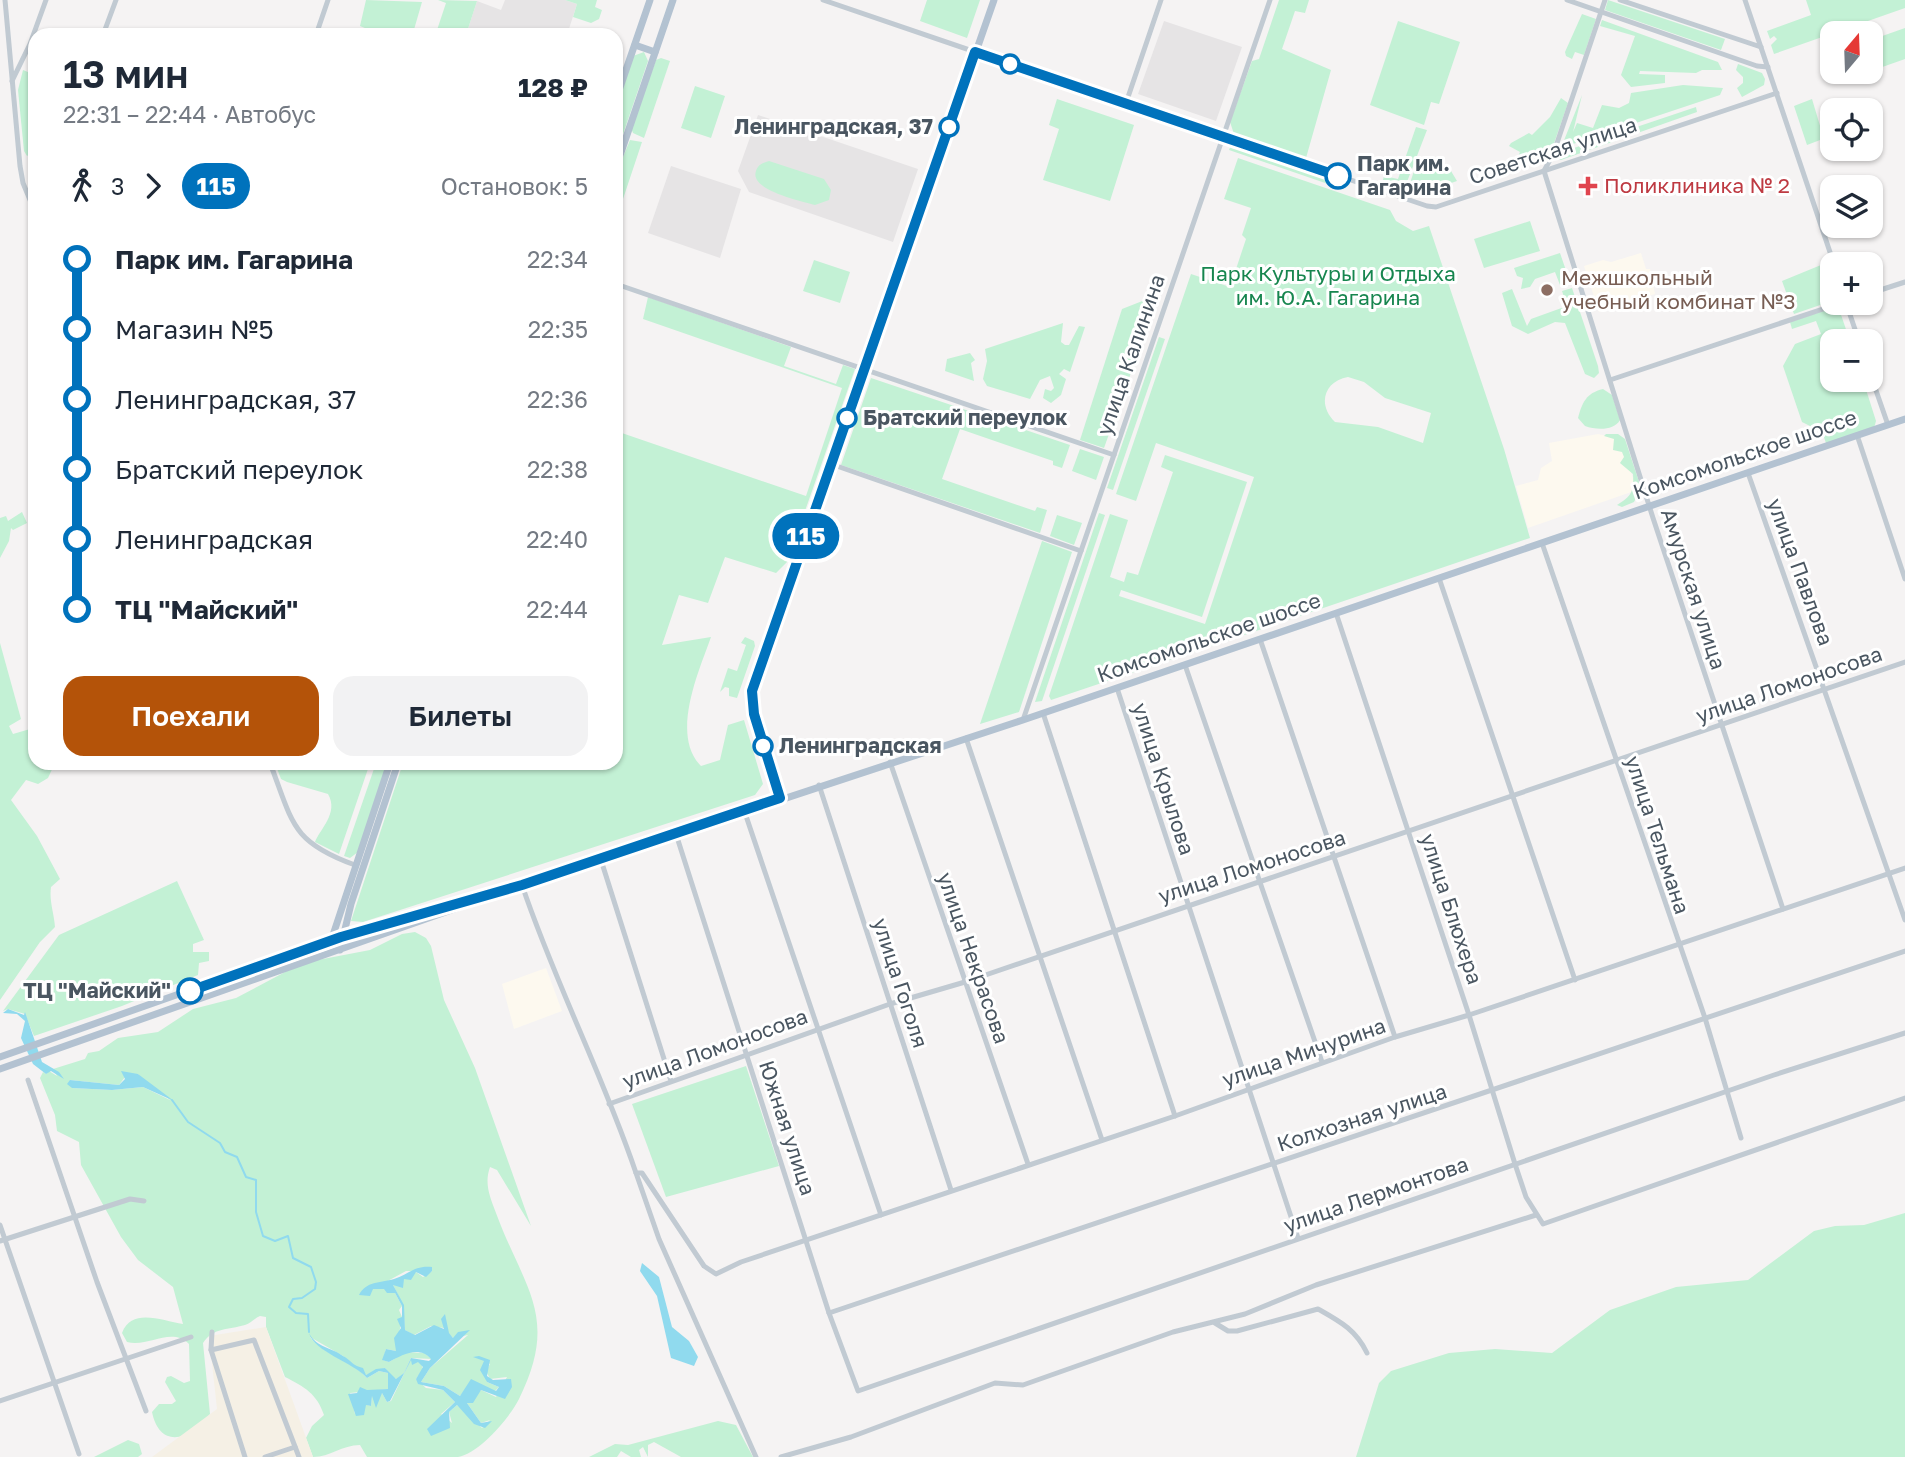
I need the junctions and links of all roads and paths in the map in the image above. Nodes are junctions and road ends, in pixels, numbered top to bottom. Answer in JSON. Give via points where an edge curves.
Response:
{"nodes":[{"id":1,"x":5,"y":0,"type":"edge"},
{"id":2,"x":46,"y":0,"type":"edge"},
{"id":3,"x":116,"y":0,"type":"edge"},
{"id":4,"x":328,"y":0,"type":"edge"},
{"id":5,"x":650,"y":0,"type":"edge"},
{"id":6,"x":673,"y":0,"type":"edge"},
{"id":7,"x":823,"y":0,"type":"edge"},
{"id":8,"x":994,"y":0,"type":"edge"},
{"id":9,"x":1161,"y":0,"type":"edge"},
{"id":10,"x":1270,"y":0,"type":"edge"},
{"id":11,"x":1567,"y":0,"type":"edge"},
{"id":12,"x":1605,"y":0,"type":"edge"},
{"id":13,"x":1620,"y":0,"type":"edge"},
{"id":14,"x":1745,"y":0,"type":"edge"},
{"id":15,"x":1601,"y":12,"type":"junction"},
{"id":16,"x":36,"y":28,"type":"edge"},
{"id":17,"x":106,"y":28,"type":"edge"},
{"id":18,"x":318,"y":28,"type":"edge"},
{"id":19,"x":635,"y":46,"type":"junction"},
{"id":20,"x":1761,"y":47,"type":"junction"},
{"id":21,"x":28,"y":48,"type":"edge"},
{"id":22,"x":655,"y":52,"type":"junction"},
{"id":23,"x":975,"y":52,"type":"junction"},
{"id":24,"x":1768,"y":67,"type":"junction"},
{"id":25,"x":623,"y":80,"type":"edge"},
{"id":26,"x":12,"y":81,"type":"junction"},
{"id":27,"x":1777,"y":93,"type":"junction"},
{"id":28,"x":1126,"y":103,"type":"junction"},
{"id":29,"x":1223,"y":137,"type":"junction"},
{"id":30,"x":623,"y":146,"type":"edge"},
{"id":31,"x":1544,"y":171,"type":"junction"},
{"id":32,"x":28,"y":195,"type":"edge"},
{"id":33,"x":1830,"y":252,"type":"edge"},
{"id":34,"x":1905,"y":282,"type":"edge"},
{"id":35,"x":623,"y":286,"type":"edge"},
{"id":36,"x":1883,"y":289,"type":"edge"},
{"id":37,"x":1820,"y":311,"type":"edge"},
{"id":38,"x":864,"y":368,"type":"junction"},
{"id":39,"x":1610,"y":380,"type":"junction"},
{"id":40,"x":1877,"y":392,"type":"edge"},
{"id":41,"x":1905,"y":419,"type":"edge"},
{"id":42,"x":1888,"y":425,"type":"junction"},
{"id":43,"x":1857,"y":435,"type":"junction"},
{"id":44,"x":1114,"y":455,"type":"junction"},
{"id":45,"x":831,"y":464,"type":"junction"},
{"id":46,"x":1748,"y":473,"type":"junction"},
{"id":47,"x":1649,"y":506,"type":"junction"},
{"id":48,"x":1542,"y":543,"type":"junction"},
{"id":49,"x":1081,"y":551,"type":"junction"},
{"id":50,"x":1439,"y":578,"type":"junction"},
{"id":51,"x":1905,"y":579,"type":"edge"},
{"id":52,"x":1336,"y":613,"type":"junction"},
{"id":53,"x":1260,"y":639,"type":"junction"},
{"id":54,"x":1905,"y":662,"type":"edge"},
{"id":55,"x":1185,"y":665,"type":"junction"},
{"id":56,"x":1117,"y":688,"type":"junction"},
{"id":57,"x":1825,"y":689,"type":"junction"},
{"id":58,"x":1043,"y":713,"type":"junction"},
{"id":59,"x":1023,"y":720,"type":"junction"},
{"id":60,"x":1720,"y":725,"type":"junction"},
{"id":61,"x":966,"y":738,"type":"junction"},
{"id":62,"x":1616,"y":761,"type":"junction"},
{"id":63,"x":890,"y":762,"type":"junction"},
{"id":64,"x":273,"y":770,"type":"edge"},
{"id":65,"x":388,"y":770,"type":"edge"},
{"id":66,"x":395,"y":770,"type":"edge"},
{"id":67,"x":819,"y":785,"type":"junction"},
{"id":68,"x":1510,"y":795,"type":"junction"},
{"id":69,"x":780,"y":798,"type":"junction"},
{"id":70,"x":744,"y":810,"type":"junction"},
{"id":71,"x":1408,"y":832,"type":"junction"},
{"id":72,"x":676,"y":834,"type":"junction"},
{"id":73,"x":1334,"y":857,"type":"junction"},
{"id":74,"x":601,"y":860,"type":"junction"},
{"id":75,"x":359,"y":866,"type":"junction"},
{"id":76,"x":1905,"y":868,"type":"edge"},
{"id":77,"x":1890,"y":873,"type":"junction"},
{"id":78,"x":1258,"y":880,"type":"junction"},
{"id":79,"x":522,"y":885,"type":"junction"},
{"id":80,"x":1186,"y":905,"type":"junction"},
{"id":81,"x":1783,"y":909,"type":"junction"},
{"id":82,"x":434,"y":913,"type":"junction"},
{"id":83,"x":1905,"y":920,"type":"edge"},
{"id":84,"x":1112,"y":931,"type":"junction"},
{"id":85,"x":341,"y":937,"type":"junction"},
{"id":86,"x":331,"y":941,"type":"junction"},
{"id":87,"x":1678,"y":946,"type":"junction"},
{"id":88,"x":340,"y":950,"type":"junction"},
{"id":89,"x":1905,"y":951,"type":"edge"},
{"id":90,"x":1038,"y":956,"type":"junction"},
{"id":91,"x":1575,"y":980,"type":"junction"},
{"id":92,"x":965,"y":982,"type":"junction"},
{"id":93,"x":890,"y":1004,"type":"junction"},
{"id":94,"x":1469,"y":1016,"type":"junction"},
{"id":95,"x":1705,"y":1018,"type":"junction"},
{"id":96,"x":819,"y":1029,"type":"junction"},
{"id":97,"x":1905,"y":1033,"type":"edge"},
{"id":98,"x":1395,"y":1037,"type":"junction"},
{"id":99,"x":747,"y":1055,"type":"junction"},
{"id":100,"x":0,"y":1057,"type":"edge"},
{"id":101,"x":1322,"y":1062,"type":"junction"},
{"id":102,"x":1,"y":1069,"type":"edge"},
{"id":103,"x":28,"y":1080,"type":"dead end"},
{"id":104,"x":671,"y":1081,"type":"junction"},
{"id":105,"x":1249,"y":1089,"type":"junction"},
{"id":106,"x":1494,"y":1091,"type":"junction"},
{"id":107,"x":1727,"y":1093,"type":"junction"},
{"id":108,"x":1905,"y":1098,"type":"edge"},
{"id":109,"x":609,"y":1104,"type":"junction"},
{"id":110,"x":1175,"y":1116,"type":"junction"},
{"id":111,"x":1741,"y":1138,"type":"dead end"},
{"id":112,"x":1102,"y":1140,"type":"junction"},
{"id":113,"x":1275,"y":1163,"type":"junction"},
{"id":114,"x":1028,"y":1164,"type":"junction"},
{"id":115,"x":1515,"y":1164,"type":"junction"},
{"id":116,"x":636,"y":1173,"type":"junction"},
{"id":117,"x":951,"y":1190,"type":"junction"},
{"id":118,"x":144,"y":1202,"type":"dead end"},
{"id":119,"x":881,"y":1215,"type":"junction"},
{"id":120,"x":1536,"y":1215,"type":"junction"},
{"id":121,"x":75,"y":1218,"type":"junction"},
{"id":122,"x":0,"y":1225,"type":"edge"},
{"id":123,"x":1298,"y":1238,"type":"junction"},
{"id":124,"x":807,"y":1240,"type":"junction"},
{"id":125,"x":2,"y":1241,"type":"edge"},
{"id":126,"x":829,"y":1313,"type":"junction"},
{"id":127,"x":1215,"y":1323,"type":"junction"},
{"id":128,"x":212,"y":1332,"type":"dead end"},
{"id":129,"x":191,"y":1338,"type":"dead end"},
{"id":130,"x":211,"y":1350,"type":"junction"},
{"id":131,"x":1367,"y":1353,"type":"dead end"},
{"id":132,"x":127,"y":1358,"type":"junction"},
{"id":133,"x":53,"y":1384,"type":"junction"},
{"id":134,"x":858,"y":1391,"type":"joint"},
{"id":135,"x":0,"y":1401,"type":"edge"},
{"id":136,"x":146,"y":1411,"type":"dead end"},
{"id":137,"x":295,"y":1447,"type":"junction"},
{"id":138,"x":79,"y":1454,"type":"dead end"},
{"id":139,"x":245,"y":1457,"type":"edge"},
{"id":140,"x":265,"y":1457,"type":"edge"},
{"id":141,"x":299,"y":1457,"type":"edge"},
{"id":142,"x":756,"y":1457,"type":"edge"},
{"id":143,"x":781,"y":1457,"type":"edge"}],
"edges":[{"from":1,"to":26,"type":"street"},
{"from":2,"to":16,"type":"street"},
{"from":3,"to":17,"type":"street"},
{"from":4,"to":18,"type":"street"},
{"from":5,"to":19,"type":"main road"},
{"from":6,"to":22,"type":"main road"},
{"from":7,"to":23,"type":"street","name":"Советская улица"},
{"from":8,"to":23,"type":"main road"},
{"from":9,"to":28,"type":"street"},
{"from":10,"to":29,"type":"street","name":"улица Калинина"},
{"from":11,"to":15,"type":"street"},
{"from":12,"to":15,"type":"street"},
{"from":13,"to":20,"type":"street"},
{"from":14,"to":20,"type":"street"},
{"from":15,"to":24,"type":"street"},
{"from":15,"to":31,"type":"street"},
{"from":19,"to":22,"type":"main road"},
{"from":19,"to":25,"type":"main road"},
{"from":20,"to":24,"type":"street"},
{"from":21,"to":26,"type":"street"},
{"from":22,"to":30,"type":"main road"},
{"from":23,"to":28,"type":"street","name":"Советская улица"},
{"from":23,"to":38,"type":"main road"},
{"from":24,"to":27,"type":"street"},
{"from":26,"to":32,"type":"street"},
{"from":27,"to":31,"type":"street","name":"Советская улица"},
{"from":27,"to":33,"type":"street"},
{"from":28,"to":29,"type":"street","name":"Советская улица"},
{"from":29,"to":31,"type":"street","name":"Советская улица","via":[[1436,207]]},
{"from":29,"to":44,"type":"street","name":"улица Калинина"},
{"from":31,"to":39,"type":"street","name":"Амурская улица"},
{"from":34,"to":36,"type":"street"},
{"from":35,"to":38,"type":"street"},
{"from":37,"to":39,"type":"street"},
{"from":38,"to":44,"type":"street"},
{"from":38,"to":45,"type":"main road"},
{"from":39,"to":47,"type":"street","name":"Амурская улица"},
{"from":40,"to":42,"type":"street"},
{"from":41,"to":42,"type":"main road","name":"Комсомольское шоссе"},
{"from":42,"to":43,"type":"main road","name":"Комсомольское шоссе"},
{"from":43,"to":46,"type":"main road","name":"Комсомольское шоссе"},
{"from":43,"to":51,"type":"street"},
{"from":44,"to":49,"type":"street","name":"улица Калинина"},
{"from":45,"to":49,"type":"street"},
{"from":45,"to":69,"type":"main road","via":[[752,691],[754,714]]},
{"from":46,"to":47,"type":"main road","name":"Комсомольское шоссе"},
{"from":46,"to":57,"type":"street","name":"улица Павлова"},
{"from":47,"to":48,"type":"main road","name":"Комсомольское шоссе"},
{"from":47,"to":60,"type":"street","name":"Амурская улица"},
{"from":48,"to":50,"type":"main road","name":"Комсомольское шоссе"},
{"from":48,"to":62,"type":"street","name":"улица Тельмана"},
{"from":49,"to":59,"type":"street","name":"улица Калинина"},
{"from":50,"to":52,"type":"main road","name":"Комсомольское шоссе"},
{"from":50,"to":68,"type":"street"},
{"from":52,"to":53,"type":"main road","name":"Комсомольское шоссе"},
{"from":52,"to":71,"type":"street","name":"улица Блюхера"},
{"from":53,"to":55,"type":"main road","name":"Комсомольское шоссе"},
{"from":53,"to":73,"type":"street"},
{"from":54,"to":57,"type":"street","name":"улица Ломоносова"},
{"from":55,"to":56,"type":"main road","name":"Комсомольское шоссе"},
{"from":55,"to":78,"type":"street"},
{"from":56,"to":58,"type":"main road","name":"Комсомольское шоссе"},
{"from":56,"to":80,"type":"street","name":"улица Крылова"},
{"from":57,"to":60,"type":"street","name":"улица Ломоносова"},
{"from":57,"to":77,"type":"street","name":"улица Павлова"},
{"from":58,"to":59,"type":"main road","name":"Комсомольское шоссе"},
{"from":58,"to":84,"type":"street"},
{"from":59,"to":61,"type":"main road","name":"Комсомольское шоссе"},
{"from":60,"to":62,"type":"street","name":"улица Ломоносова"},
{"from":60,"to":81,"type":"street","name":"Амурская улица"},
{"from":61,"to":63,"type":"main road","name":"Комсомольское шоссе"},
{"from":61,"to":90,"type":"street"},
{"from":62,"to":68,"type":"street","name":"улица Ломоносова"},
{"from":62,"to":87,"type":"street","name":"улица Тельмана"},
{"from":63,"to":67,"type":"main road","name":"Комсомольское шоссе"},
{"from":63,"to":92,"type":"street","name":"улица Некрасова"},
{"from":64,"to":75,"type":"street","via":[[299,833],[314,848]]},
{"from":65,"to":75,"type":"main road"},
{"from":66,"to":75,"type":"main road"},
{"from":67,"to":69,"type":"main road","name":"Комсомольское шоссе"},
{"from":67,"to":93,"type":"street","name":"улица Гоголя"},
{"from":68,"to":71,"type":"street","name":"улица Ломоносова"},
{"from":68,"to":91,"type":"street"},
{"from":69,"to":70,"type":"main road","name":"Комсомольское шоссе"},
{"from":70,"to":72,"type":"main road","name":"Комсомольское шоссе"},
{"from":70,"to":96,"type":"street"},
{"from":71,"to":73,"type":"street","name":"улица Ломоносова"},
{"from":71,"to":94,"type":"street","name":"улица Блюхера"},
{"from":72,"to":74,"type":"main road","name":"Комсомольское шоссе"},
{"from":72,"to":99,"type":"street","name":"Южная улица"},
{"from":73,"to":78,"type":"street","name":"улица Ломоносова"},
{"from":73,"to":98,"type":"street"},
{"from":74,"to":79,"type":"main road","name":"Комсомольское шоссе"},
{"from":74,"to":104,"type":"street"},
{"from":75,"to":85,"type":"main road"},
{"from":75,"to":86,"type":"main road"},
{"from":76,"to":77,"type":"street","name":"улица Мичурина"},
{"from":77,"to":81,"type":"street","name":"улица Мичурина"},
{"from":77,"to":83,"type":"street","name":"улица Павлова"},
{"from":78,"to":80,"type":"street","name":"улица Ломоносова"},
{"from":78,"to":101,"type":"street"},
{"from":79,"to":82,"type":"main road","name":"Комсомольское шоссе"},
{"from":79,"to":109,"type":"street","via":[[566,1006]]},
{"from":80,"to":84,"type":"street","name":"улица Ломоносова"},
{"from":80,"to":105,"type":"street","name":"улица Крылова"},
{"from":81,"to":87,"type":"street","name":"улица Мичурина"},
{"from":82,"to":85,"type":"main road","name":"Комсомольское шоссе"},
{"from":82,"to":88,"type":"main road","name":"Комсомольское шоссе"},
{"from":84,"to":90,"type":"street","name":"улица Ломоносова"},
{"from":84,"to":110,"type":"street"},
{"from":85,"to":86,"type":"main road","name":"Комсомольское шоссе"},
{"from":85,"to":88,"type":"main road"},
{"from":86,"to":88,"type":"main road"},
{"from":86,"to":100,"type":"main road","name":"Комсомольское шоссе"},
{"from":87,"to":91,"type":"street","name":"улица Мичурина"},
{"from":87,"to":95,"type":"street","name":"улица Тельмана"},
{"from":88,"to":102,"type":"main road","name":"Комсомольское шоссе"},
{"from":89,"to":95,"type":"street","name":"Колхозная улица"},
{"from":90,"to":92,"type":"street","name":"улица Ломоносова"},
{"from":90,"to":112,"type":"street"},
{"from":91,"to":94,"type":"street","name":"улица Мичурина"},
{"from":92,"to":93,"type":"street","name":"улица Ломоносова"},
{"from":92,"to":114,"type":"street","name":"улица Некрасова"},
{"from":93,"to":96,"type":"street","name":"улица Ломоносова"},
{"from":93,"to":117,"type":"street","name":"улица Гоголя"},
{"from":94,"to":98,"type":"street","name":"улица Мичурина"},
{"from":94,"to":106,"type":"street","name":"улица Блюхера"},
{"from":95,"to":106,"type":"street","name":"Колхозная улица"},
{"from":95,"to":107,"type":"street","name":"улица Тельмана"},
{"from":96,"to":99,"type":"street","name":"улица Ломоносова"},
{"from":96,"to":119,"type":"street"},
{"from":97,"to":107,"type":"street","name":"улица Лермонтова"},
{"from":98,"to":101,"type":"street","name":"улица Мичурина"},
{"from":99,"to":104,"type":"street","name":"улица Ломоносова"},
{"from":99,"to":124,"type":"street","name":"Южная улица"},
{"from":101,"to":105,"type":"street","name":"улица Мичурина"},
{"from":103,"to":121,"type":"street"},
{"from":104,"to":109,"type":"street","name":"улица Ломоносова"},
{"from":105,"to":110,"type":"street","name":"улица Мичурина"},
{"from":105,"to":113,"type":"street","name":"улица Крылова"},
{"from":106,"to":113,"type":"street","name":"Колхозная улица"},
{"from":106,"to":115,"type":"street","name":"улица Блюхера"},
{"from":107,"to":111,"type":"street","name":"улица Тельмана"},
{"from":107,"to":115,"type":"street","name":"улица Лермонтова"},
{"from":108,"to":120,"type":"street","via":[[1543,1224]]},
{"from":109,"to":116,"type":"street"},
{"from":110,"to":112,"type":"street","name":"улица Мичурина"},
{"from":112,"to":114,"type":"street","name":"улица Мичурина"},
{"from":113,"to":123,"type":"street","name":"улица Крылова"},
{"from":113,"to":126,"type":"street","name":"Колхозная улица"},
{"from":114,"to":117,"type":"street","name":"улица Мичурина"},
{"from":115,"to":120,"type":"street","name":"улица Блюхера"},
{"from":115,"to":123,"type":"street","name":"улица Лермонтова"},
{"from":116,"to":124,"type":"street","name":"улица Мичурина","via":[[642,1173],[704,1266],[716,1274]]},
{"from":116,"to":142,"type":"street","via":[[659,1239]]},
{"from":117,"to":119,"type":"street","name":"улица Мичурина"},
{"from":118,"to":121,"type":"street","via":[[130,1199]]},
{"from":119,"to":124,"type":"street","name":"улица Мичурина"},
{"from":120,"to":127,"type":"street","via":[[1316,1285]]},
{"from":121,"to":125,"type":"street"},
{"from":121,"to":132,"type":"street"},
{"from":122,"to":125,"type":"street"},
{"from":123,"to":134,"type":"street","name":"улица Лермонтова"},
{"from":124,"to":126,"type":"street","name":"Южная улица"},
{"from":125,"to":133,"type":"street"},
{"from":126,"to":134,"type":"street","name":"Южная улица"},
{"from":127,"to":131,"type":"street","via":[[1237,1331],[1318,1309],[1348,1326]]},
{"from":127,"to":143,"type":"street","via":[[1173,1332],[1023,1385],[995,1383],[850,1437]]},
{"from":128,"to":130,"type":"street"},
{"from":129,"to":132,"type":"street"},
{"from":130,"to":137,"type":"street","via":[[254,1340]]},
{"from":130,"to":139,"type":"street"},
{"from":132,"to":133,"type":"street"},
{"from":132,"to":136,"type":"street"},
{"from":133,"to":135,"type":"street"},
{"from":133,"to":138,"type":"street"},
{"from":137,"to":140,"type":"street"},
{"from":137,"to":141,"type":"street"}]}
